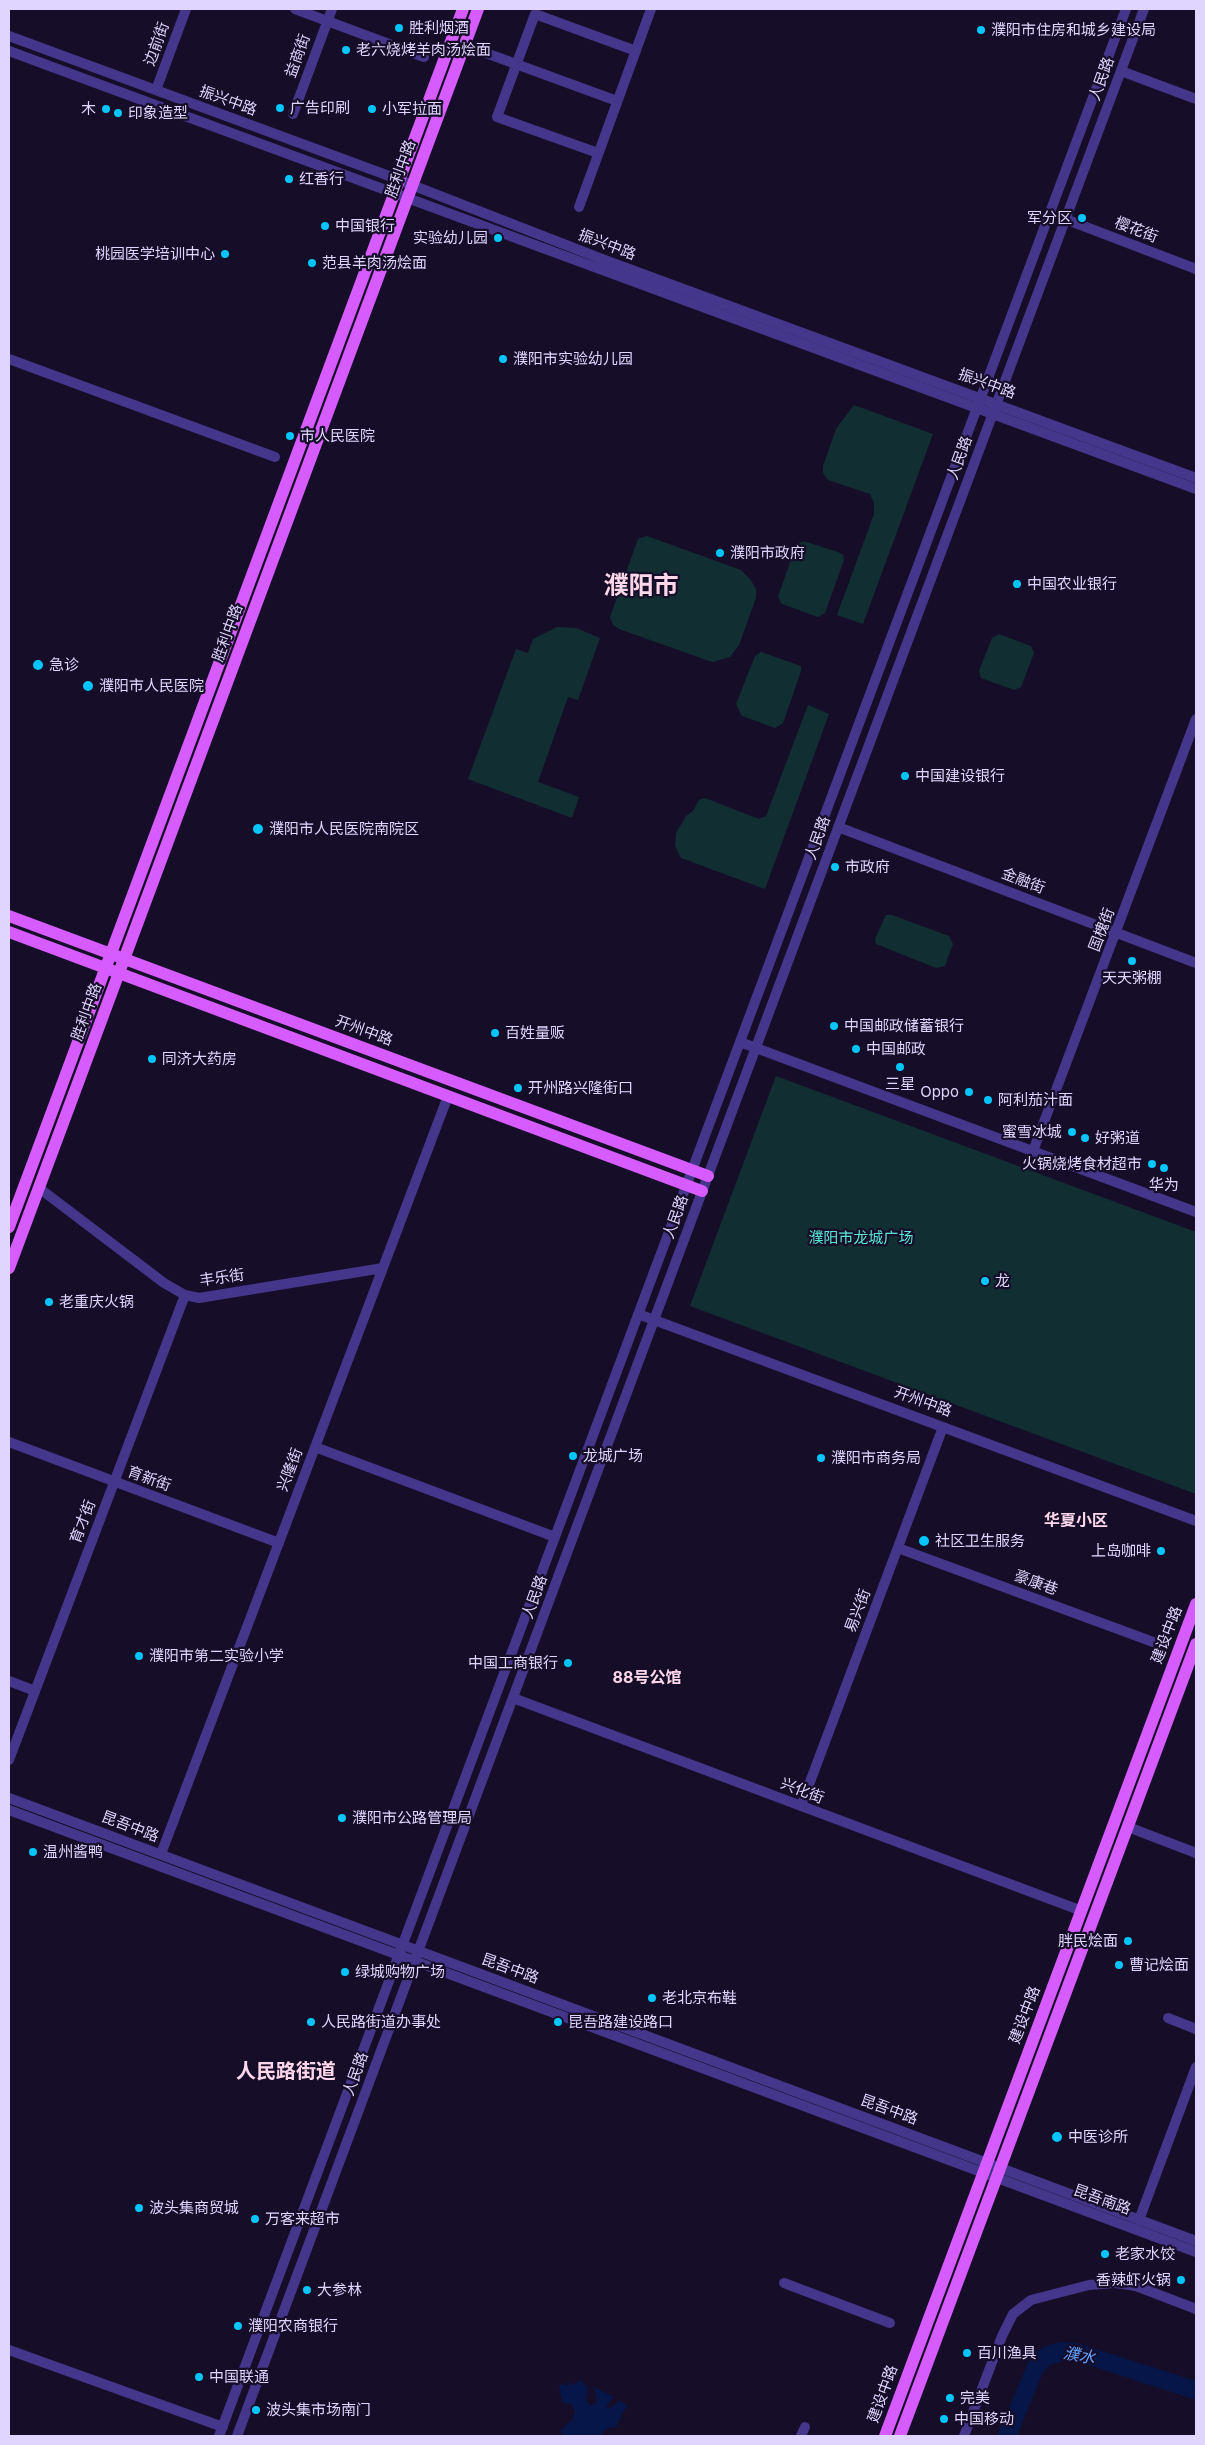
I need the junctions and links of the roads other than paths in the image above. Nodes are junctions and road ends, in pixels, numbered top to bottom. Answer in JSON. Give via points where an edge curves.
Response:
{"nodes":[{"id":1,"x":186,"y":9,"type":"edge"},
{"id":2,"x":295,"y":9,"type":"edge"},
{"id":3,"x":332,"y":9,"type":"edge"},
{"id":4,"x":463,"y":9,"type":"edge"},
{"id":5,"x":478,"y":9,"type":"edge"},
{"id":6,"x":651,"y":9,"type":"edge"},
{"id":7,"x":1126,"y":9,"type":"edge"},
{"id":8,"x":1144,"y":9,"type":"edge"},
{"id":9,"x":327,"y":21,"type":"junction"},
{"id":10,"x":9,"y":36,"type":"edge"},
{"id":11,"x":464,"y":45,"type":"junction"},
{"id":12,"x":9,"y":50,"type":"edge"},
{"id":13,"x":636,"y":51,"type":"junction"},
{"id":14,"x":424,"y":57,"type":"dead end"},
{"id":15,"x":517,"y":64,"type":"junction"},
{"id":16,"x":1121,"y":71,"type":"junction"},
{"id":17,"x":156,"y":90,"type":"junction"},
{"id":18,"x":1196,"y":99,"type":"edge"},
{"id":19,"x":617,"y":101,"type":"junction"},
{"id":20,"x":293,"y":114,"type":"dead end"},
{"id":21,"x":598,"y":153,"type":"junction"},
{"id":22,"x":399,"y":181,"type":"junction"},
{"id":23,"x":412,"y":186,"type":"junction"},
{"id":24,"x":394,"y":194,"type":"junction"},
{"id":25,"x":407,"y":199,"type":"junction"},
{"id":26,"x":578,"y":207,"type":"dead end"},
{"id":27,"x":1066,"y":219,"type":"junction"},
{"id":28,"x":1196,"y":269,"type":"edge"},
{"id":29,"x":9,"y":359,"type":"edge"},
{"id":30,"x":979,"y":403,"type":"junction"},
{"id":31,"x":994,"y":408,"type":"junction"},
{"id":32,"x":275,"y":457,"type":"dead end"},
{"id":33,"x":1196,"y":478,"type":"edge"},
{"id":34,"x":1196,"y":489,"type":"edge"},
{"id":35,"x":1196,"y":719,"type":"edge"},
{"id":36,"x":838,"y":827,"type":"junction"},
{"id":37,"x":9,"y":916,"type":"edge"},
{"id":38,"x":9,"y":932,"type":"edge"},
{"id":39,"x":1117,"y":932,"type":"junction"},
{"id":40,"x":111,"y":954,"type":"junction"},
{"id":41,"x":124,"y":959,"type":"junction"},
{"id":42,"x":1196,"y":962,"type":"edge"},
{"id":43,"x":105,"y":968,"type":"junction"},
{"id":44,"x":119,"y":973,"type":"junction"},
{"id":45,"x":740,"y":1042,"type":"junction"},
{"id":46,"x":756,"y":1048,"type":"junction"},
{"id":47,"x":448,"y":1096,"type":"junction"},
{"id":48,"x":1034,"y":1151,"type":"junction"},
{"id":49,"x":692,"y":1170,"type":"junction"},
{"id":50,"x":708,"y":1176,"type":"junction"},
{"id":51,"x":686,"y":1185,"type":"junction"},
{"id":52,"x":39,"y":1188,"type":"junction"},
{"id":53,"x":702,"y":1191,"type":"junction"},
{"id":54,"x":1196,"y":1212,"type":"edge"},
{"id":55,"x":9,"y":1227,"type":"edge"},
{"id":56,"x":9,"y":1268,"type":"edge"},
{"id":57,"x":383,"y":1268,"type":"junction"},
{"id":58,"x":185,"y":1295,"type":"junction"},
{"id":59,"x":638,"y":1314,"type":"junction"},
{"id":60,"x":654,"y":1320,"type":"junction"},
{"id":61,"x":943,"y":1427,"type":"junction"},
{"id":62,"x":9,"y":1442,"type":"edge"},
{"id":63,"x":315,"y":1447,"type":"junction"},
{"id":64,"x":114,"y":1482,"type":"junction"},
{"id":65,"x":1196,"y":1522,"type":"edge"},
{"id":66,"x":555,"y":1537,"type":"junction"},
{"id":67,"x":279,"y":1543,"type":"junction"},
{"id":68,"x":898,"y":1548,"type":"junction"},
{"id":69,"x":1196,"y":1604,"type":"edge"},
{"id":70,"x":1196,"y":1644,"type":"edge"},
{"id":71,"x":1164,"y":1646,"type":"dead end"},
{"id":72,"x":9,"y":1680,"type":"edge"},
{"id":73,"x":35,"y":1690,"type":"junction"},
{"id":74,"x":513,"y":1698,"type":"junction"},
{"id":75,"x":9,"y":1760,"type":"edge"},
{"id":76,"x":9,"y":1798,"type":"edge"},
{"id":77,"x":801,"y":1806,"type":"junction"},
{"id":78,"x":9,"y":1810,"type":"edge"},
{"id":79,"x":1128,"y":1828,"type":"junction"},
{"id":80,"x":1196,"y":1853,"type":"edge"},
{"id":81,"x":161,"y":1854,"type":"junction"},
{"id":82,"x":1082,"y":1911,"type":"junction"},
{"id":83,"x":402,"y":1945,"type":"junction"},
{"id":84,"x":419,"y":1951,"type":"junction"},
{"id":85,"x":399,"y":1955,"type":"junction"},
{"id":86,"x":414,"y":1961,"type":"junction"},
{"id":87,"x":1168,"y":2018,"type":"dead end"},
{"id":88,"x":1196,"y":2030,"type":"edge"},
{"id":89,"x":1196,"y":2066,"type":"edge"},
{"id":90,"x":985,"y":2168,"type":"junction"},
{"id":91,"x":998,"y":2173,"type":"junction"},
{"id":92,"x":1139,"y":2220,"type":"junction"},
{"id":93,"x":1196,"y":2241,"type":"edge"},
{"id":94,"x":1196,"y":2252,"type":"edge"},
{"id":95,"x":784,"y":2283,"type":"dead end"},
{"id":96,"x":1196,"y":2309,"type":"edge"},
{"id":97,"x":890,"y":2323,"type":"dead end"},
{"id":98,"x":9,"y":2350,"type":"edge"},
{"id":99,"x":221,"y":2431,"type":"edge"},
{"id":100,"x":237,"y":2436,"type":"edge"},
{"id":101,"x":885,"y":2436,"type":"edge"},
{"id":102,"x":900,"y":2436,"type":"edge"},
{"id":103,"x":964,"y":2436,"type":"edge"}],
"edges":[{"from":1,"to":17,"type":"street","name":"边前街"},
{"from":2,"to":9,"type":"street"},
{"from":3,"to":9,"type":"street","name":"益商街"},
{"from":4,"to":22,"type":"main road","name":"胜利中路"},
{"from":5,"to":11,"type":"main road","name":"胜利中路"},
{"from":6,"to":13,"type":"street"},
{"from":7,"to":30,"type":"street","name":"人民路"},
{"from":8,"to":16,"type":"street","name":"人民路"},
{"from":9,"to":14,"type":"street"},
{"from":9,"to":20,"type":"street","name":"益商街"},
{"from":10,"to":17,"type":"street","name":"振兴中路"},
{"from":11,"to":15,"type":"street"},
{"from":11,"to":23,"type":"main road","name":"胜利中路"},
{"from":12,"to":24,"type":"street","name":"振兴中路"},
{"from":13,"to":15,"type":"street","via":[[535,14]]},
{"from":13,"to":19,"type":"street"},
{"from":15,"to":19,"type":"street"},
{"from":15,"to":21,"type":"street","via":[[497,117]]},
{"from":16,"to":18,"type":"street"},
{"from":16,"to":27,"type":"street","name":"人民路"},
{"from":17,"to":22,"type":"street","name":"振兴中路"},
{"from":19,"to":21,"type":"street"},
{"from":21,"to":26,"type":"street"},
{"from":22,"to":23,"type":"street","name":"振兴中路"},
{"from":22,"to":24,"type":"main road","name":"胜利中路"},
{"from":23,"to":25,"type":"main road","name":"胜利中路"},
{"from":23,"to":30,"type":"street","name":"振兴中路"},
{"from":24,"to":25,"type":"street","name":"振兴中路"},
{"from":24,"to":40,"type":"main road","name":"胜利中路"},
{"from":25,"to":30,"type":"street","name":"振兴中路"},
{"from":25,"to":41,"type":"main road","name":"胜利中路"},
{"from":27,"to":28,"type":"street","name":"樱花街"},
{"from":27,"to":31,"type":"street","name":"人民路"},
{"from":29,"to":32,"type":"street"},
{"from":30,"to":31,"type":"street","name":"振兴中路"},
{"from":30,"to":45,"type":"street","name":"人民路"},
{"from":31,"to":33,"type":"street","name":"振兴中路"},
{"from":31,"to":34,"type":"street","name":"振兴中路"},
{"from":31,"to":36,"type":"street","name":"人民路"},
{"from":35,"to":39,"type":"street","name":"国槐街"},
{"from":36,"to":39,"type":"street","name":"金融街"},
{"from":36,"to":46,"type":"street","name":"人民路"},
{"from":37,"to":40,"type":"main road","name":"开州中路"},
{"from":38,"to":43,"type":"main road","name":"开州中路"},
{"from":39,"to":42,"type":"street","name":"金融街"},
{"from":39,"to":48,"type":"street","name":"国槐街"},
{"from":40,"to":41,"type":"main road","name":"开州中路"},
{"from":40,"to":43,"type":"main road","name":"胜利中路"},
{"from":41,"to":44,"type":"main road","name":"胜利中路"},
{"from":41,"to":49,"type":"main road","name":"开州中路"},
{"from":43,"to":44,"type":"main road","name":"开州中路"},
{"from":43,"to":55,"type":"main road","name":"胜利中路"},
{"from":44,"to":47,"type":"main road","name":"开州中路"},
{"from":44,"to":52,"type":"main road","name":"胜利中路"},
{"from":45,"to":46,"type":"street"},
{"from":45,"to":49,"type":"street","name":"人民路"},
{"from":46,"to":48,"type":"street"},
{"from":46,"to":50,"type":"street","name":"人民路"},
{"from":47,"to":51,"type":"main road","name":"开州中路"},
{"from":47,"to":57,"type":"street","name":"兴隆街"},
{"from":48,"to":54,"type":"street"},
{"from":49,"to":50,"type":"main road","name":"开州中路"},
{"from":49,"to":51,"type":"street","name":"人民路"},
{"from":50,"to":53,"type":"street","name":"人民路"},
{"from":51,"to":53,"type":"main road","name":"开州中路"},
{"from":51,"to":59,"type":"street","name":"人民路"},
{"from":52,"to":56,"type":"main road","name":"胜利中路"},
{"from":52,"to":58,"type":"street","name":"丰乐街","via":[[164,1283]]},
{"from":53,"to":60,"type":"street","name":"人民路"},
{"from":57,"to":58,"type":"street","name":"丰乐街","via":[[199,1298]]},
{"from":57,"to":63,"type":"street","name":"兴隆街"},
{"from":58,"to":64,"type":"street","name":"育才街"},
{"from":59,"to":60,"type":"street","name":"开州中路"},
{"from":59,"to":66,"type":"street","name":"人民路"},
{"from":60,"to":61,"type":"street","name":"开州中路"},
{"from":60,"to":74,"type":"street","name":"人民路"},
{"from":61,"to":65,"type":"street","name":"开州中路"},
{"from":61,"to":68,"type":"street","name":"易兴街"},
{"from":62,"to":64,"type":"street","name":"育新街"},
{"from":63,"to":66,"type":"street"},
{"from":63,"to":67,"type":"street","name":"兴隆街"},
{"from":64,"to":67,"type":"street","name":"育新街"},
{"from":64,"to":73,"type":"street","name":"育才街"},
{"from":66,"to":83,"type":"street","name":"人民路"},
{"from":67,"to":81,"type":"street","name":"兴隆街"},
{"from":68,"to":71,"type":"street","name":"豪康巷"},
{"from":68,"to":77,"type":"street","name":"易兴街"},
{"from":69,"to":82,"type":"main road","name":"建设中路"},
{"from":70,"to":79,"type":"main road","name":"建设中路"},
{"from":72,"to":73,"type":"street"},
{"from":73,"to":75,"type":"street","name":"育才街"},
{"from":74,"to":77,"type":"street","name":"兴化街"},
{"from":74,"to":84,"type":"street","name":"人民路"},
{"from":76,"to":81,"type":"street","name":"昆吾中路"},
{"from":77,"to":82,"type":"street","name":"兴化街"},
{"from":78,"to":85,"type":"street","name":"昆吾中路"},
{"from":79,"to":80,"type":"street"},
{"from":79,"to":91,"type":"main road","name":"建设中路"},
{"from":81,"to":83,"type":"street","name":"昆吾中路"},
{"from":82,"to":90,"type":"main road","name":"建设中路"},
{"from":83,"to":84,"type":"street","name":"昆吾中路"},
{"from":83,"to":85,"type":"street","name":"人民路"},
{"from":84,"to":86,"type":"street","name":"人民路"},
{"from":84,"to":90,"type":"street","name":"昆吾中路"},
{"from":85,"to":86,"type":"street","name":"昆吾中路"},
{"from":85,"to":99,"type":"street","name":"人民路"},
{"from":86,"to":90,"type":"street","name":"昆吾中路"},
{"from":86,"to":100,"type":"street","name":"人民路"},
{"from":87,"to":88,"type":"street"},
{"from":89,"to":92,"type":"street"},
{"from":90,"to":91,"type":"street","name":"昆吾中路"},
{"from":90,"to":101,"type":"main road","name":"建设中路"},
{"from":91,"to":92,"type":"street","name":"昆吾南路"},
{"from":91,"to":94,"type":"street","name":"昆吾南路"},
{"from":91,"to":102,"type":"main road","name":"建设中路"},
{"from":92,"to":93,"type":"street","name":"昆吾南路"},
{"from":95,"to":97,"type":"street"},
{"from":96,"to":103,"type":"street","via":[[1136,2286],[1116,2282],[1089,2285],[1031,2300],[1013,2314],[1002,2336]]},
{"from":98,"to":99,"type":"street"}]}
